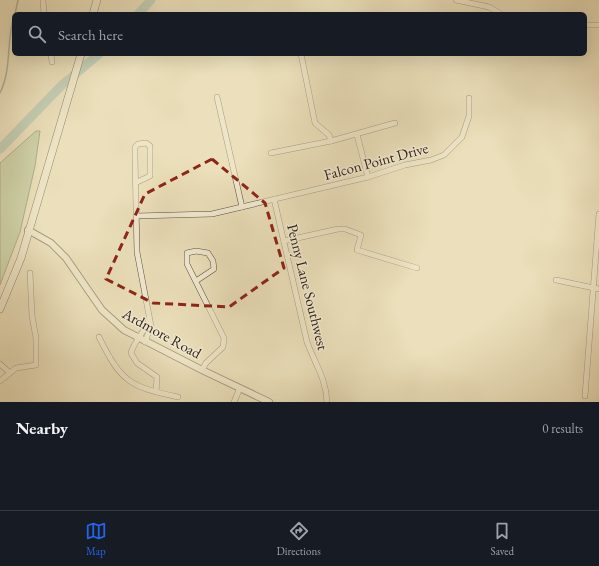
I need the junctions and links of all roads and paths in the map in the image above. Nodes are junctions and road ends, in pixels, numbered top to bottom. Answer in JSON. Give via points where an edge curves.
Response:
{"nodes":[{"id":1,"x":43,"y":0,"type":"edge"},
{"id":2,"x":97,"y":0,"type":"edge"},
{"id":3,"x":456,"y":0,"type":"edge"},
{"id":4,"x":44,"y":12,"type":"edge"},
{"id":5,"x":94,"y":12,"type":"edge"},
{"id":6,"x":497,"y":12,"type":"edge"},
{"id":7,"x":587,"y":25,"type":"edge"},
{"id":8,"x":599,"y":25,"type":"edge"},
{"id":9,"x":51,"y":56,"type":"edge"},
{"id":10,"x":79,"y":56,"type":"edge"},
{"id":11,"x":301,"y":56,"type":"edge"},
{"id":12,"x":52,"y":62,"type":"dead end"},
{"id":13,"x":217,"y":96,"type":"dead end"},
{"id":14,"x":469,"y":98,"type":"dead end"},
{"id":15,"x":395,"y":123,"type":"dead end"},
{"id":16,"x":357,"y":135,"type":"junction"},
{"id":17,"x":331,"y":141,"type":"junction"},
{"id":18,"x":271,"y":154,"type":"dead end"},
{"id":19,"x":368,"y":177,"type":"junction"},
{"id":20,"x":135,"y":183,"type":"junction"},
{"id":21,"x":274,"y":199,"type":"junction"},
{"id":22,"x":242,"y":207,"type":"junction"},
{"id":23,"x":599,"y":214,"type":"edge"},
{"id":24,"x":136,"y":216,"type":"junction"},
{"id":25,"x":28,"y":230,"type":"junction"},
{"id":26,"x":284,"y":241,"type":"junction"},
{"id":27,"x":417,"y":268,"type":"dead end"},
{"id":28,"x":30,"y":272,"type":"dead end"},
{"id":29,"x":556,"y":280,"type":"dead end"},
{"id":30,"x":196,"y":281,"type":"junction"},
{"id":31,"x":596,"y":289,"type":"edge"},
{"id":32,"x":0,"y":309,"type":"edge"},
{"id":33,"x":99,"y":337,"type":"dead end"},
{"id":34,"x":142,"y":340,"type":"junction"},
{"id":35,"x":0,"y":364,"type":"edge"},
{"id":36,"x":202,"y":370,"type":"junction"},
{"id":37,"x":10,"y":373,"type":"junction"},
{"id":38,"x":0,"y":381,"type":"edge"},
{"id":39,"x":240,"y":388,"type":"junction"},
{"id":40,"x":156,"y":392,"type":"junction"},
{"id":41,"x":585,"y":396,"type":"dead end"},
{"id":42,"x":178,"y":397,"type":"dead end"},
{"id":43,"x":234,"y":402,"type":"edge"},
{"id":44,"x":269,"y":402,"type":"edge"},
{"id":45,"x":327,"y":402,"type":"edge"}],
"edges":[{"from":1,"to":4,"type":"street"},
{"from":2,"to":5,"type":"main road"},
{"from":3,"to":6,"type":"street"},
{"from":7,"to":8,"type":"street"},
{"from":9,"to":12,"type":"street"},
{"from":10,"to":25,"type":"main road"},
{"from":11,"to":17,"type":"street","via":[[315,123],[329,134]]},
{"from":13,"to":22,"type":"street"},
{"from":14,"to":19,"type":"street","name":"Falcon Point Drive","via":[[467,126],[462,137],[444,155]]},
{"from":15,"to":16,"type":"street"},
{"from":16,"to":17,"type":"street"},
{"from":16,"to":19,"type":"street"},
{"from":17,"to":18,"type":"street"},
{"from":19,"to":21,"type":"street","name":"Falcon Point Drive"},
{"from":20,"to":20,"type":"street","via":[[135,147],[146,143],[150,146],[150,176]]},
{"from":20,"to":24,"type":"street"},
{"from":21,"to":22,"type":"street","name":"Falcon Point Drive"},
{"from":21,"to":26,"type":"street","name":"Penny Lane Southwest"},
{"from":22,"to":24,"type":"street","name":"Falcon Point Drive","via":[[196,216]]},
{"from":23,"to":31,"type":"street"},
{"from":24,"to":34,"type":"street","via":[[137,252],[151,326]]},
{"from":25,"to":32,"type":"main road"},
{"from":25,"to":34,"type":"street","name":"Ardmore Road","via":[[51,243],[66,258],[102,310],[114,322]]},
{"from":26,"to":27,"type":"street","via":[[344,229],[361,235],[357,250]]},
{"from":26,"to":45,"type":"street","name":"Penny Lane Southwest","via":[[307,342],[326,385]]},
{"from":28,"to":37,"type":"street","via":[[36,365],[16,368]]},
{"from":29,"to":31,"type":"street"},
{"from":30,"to":30,"type":"street","via":[[187,264],[187,253],[208,253],[214,269]]},
{"from":30,"to":36,"type":"street","via":[[224,338],[223,347]]},
{"from":31,"to":41,"type":"street"},
{"from":33,"to":40,"type":"street","via":[[121,373],[130,382],[140,388]]},
{"from":34,"to":36,"type":"street","name":"Ardmore Road"},
{"from":34,"to":40,"type":"street","via":[[132,346],[131,353],[137,363],[157,377]]},
{"from":35,"to":37,"type":"street"},
{"from":36,"to":39,"type":"street","name":"Ardmore Road"},
{"from":37,"to":38,"type":"street"},
{"from":39,"to":43,"type":"street"},
{"from":39,"to":44,"type":"street","name":"Ardmore Road"},
{"from":40,"to":42,"type":"street"}]}
